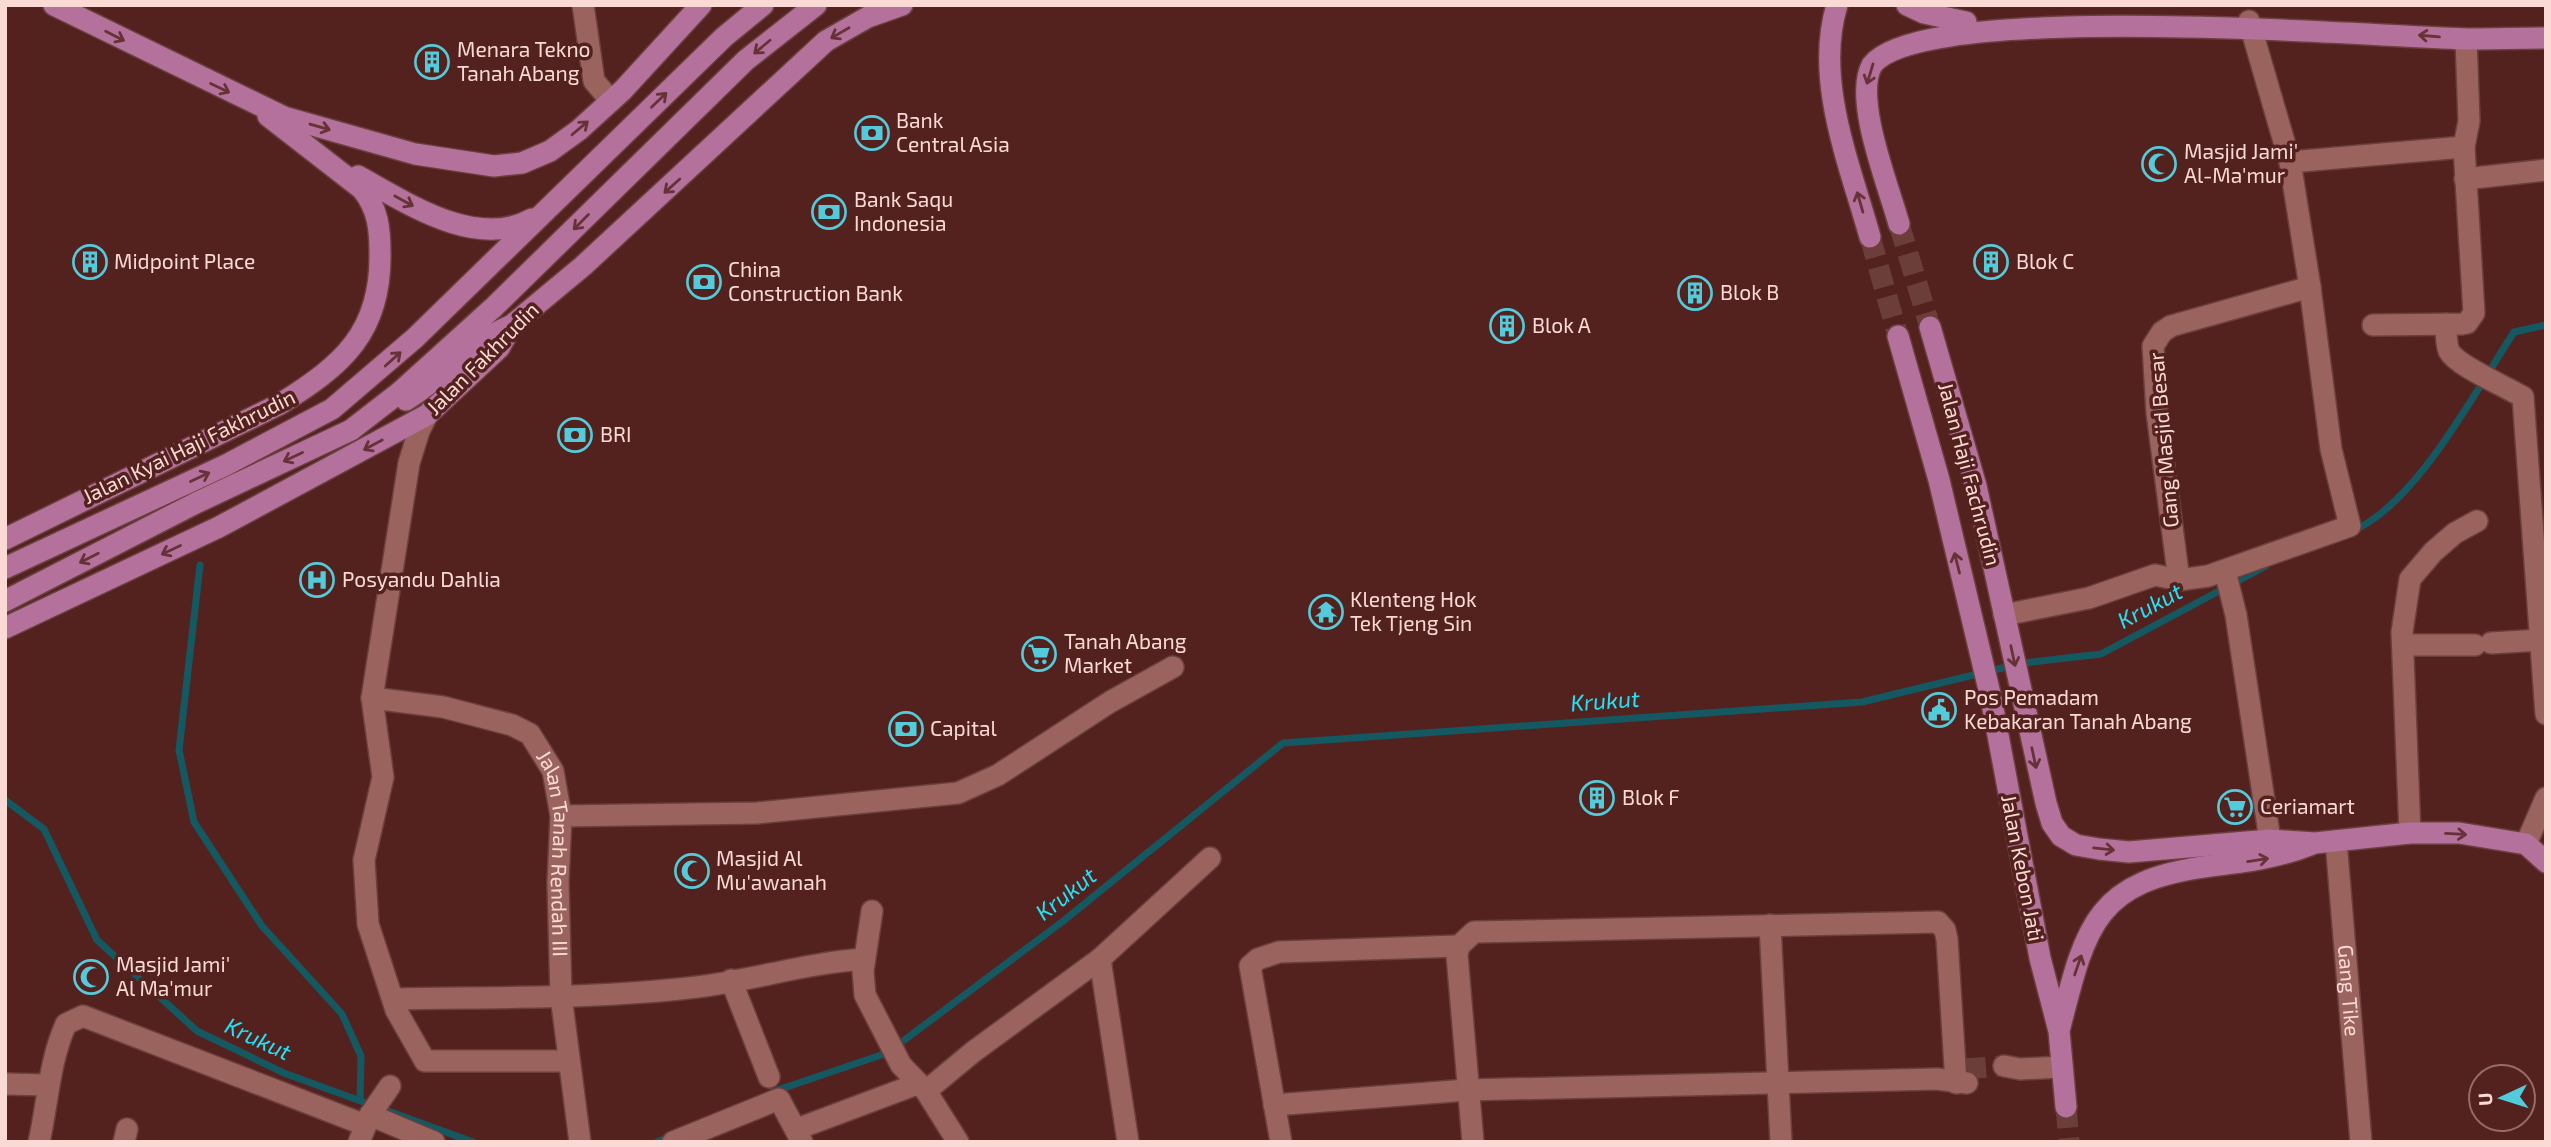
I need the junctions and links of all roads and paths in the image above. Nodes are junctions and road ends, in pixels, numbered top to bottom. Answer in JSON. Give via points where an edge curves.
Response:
{"nodes":[{"id":1,"x":54,"y":5,"type":"edge"},
{"id":2,"x":583,"y":5,"type":"edge"},
{"id":3,"x":701,"y":5,"type":"edge"},
{"id":4,"x":762,"y":5,"type":"edge"},
{"id":5,"x":816,"y":5,"type":"edge"},
{"id":6,"x":902,"y":5,"type":"edge"},
{"id":7,"x":1906,"y":5,"type":"edge"},
{"id":8,"x":1833,"y":9,"type":"edge"},
{"id":9,"x":2249,"y":21,"type":"junction"},
{"id":10,"x":1968,"y":23,"type":"junction"},
{"id":11,"x":2466,"y":38,"type":"junction"},
{"id":12,"x":2546,"y":38,"type":"edge"},
{"id":13,"x":611,"y":101,"type":"junction"},
{"id":14,"x":256,"y":105,"type":"junction"},
{"id":15,"x":2463,"y":147,"type":"junction"},
{"id":16,"x":322,"y":157,"type":"junction"},
{"id":17,"x":2290,"y":162,"type":"junction"},
{"id":18,"x":2546,"y":170,"type":"edge"},
{"id":19,"x":2465,"y":179,"type":"junction"},
{"id":20,"x":540,"y":215,"type":"junction"},
{"id":21,"x":1899,"y":224,"type":"tunnel mouth"},
{"id":22,"x":1870,"y":237,"type":"tunnel mouth"},
{"id":23,"x":2310,"y":287,"type":"junction"},
{"id":24,"x":2446,"y":324,"type":"junction"},
{"id":25,"x":512,"y":325,"type":"junction"},
{"id":26,"x":2373,"y":325,"type":"dead end"},
{"id":27,"x":1930,"y":327,"type":"tunnel mouth"},
{"id":28,"x":1898,"y":336,"type":"tunnel mouth"},
{"id":29,"x":427,"y":415,"type":"junction"},
{"id":30,"x":351,"y":430,"type":"junction"},
{"id":31,"x":2477,"y":521,"type":"dead end"},
{"id":32,"x":5,"y":539,"type":"edge"},
{"id":33,"x":5,"y":568,"type":"edge"},
{"id":34,"x":2179,"y":580,"type":"junction"},
{"id":35,"x":2227,"y":581,"type":"junction"},
{"id":36,"x":9,"y":600,"type":"edge"},
{"id":37,"x":2005,"y":618,"type":"junction"},
{"id":38,"x":5,"y":628,"type":"edge"},
{"id":39,"x":1973,"y":629,"type":"joint"},
{"id":40,"x":2541,"y":640,"type":"junction"},
{"id":41,"x":2403,"y":645,"type":"junction"},
{"id":42,"x":1173,"y":667,"type":"dead end"},
{"id":43,"x":372,"y":698,"type":"junction"},
{"id":44,"x":2546,"y":714,"type":"edge"},
{"id":45,"x":2546,"y":798,"type":"edge"},
{"id":46,"x":561,"y":816,"type":"junction"},
{"id":47,"x":2410,"y":833,"type":"junction"},
{"id":48,"x":2270,"y":840,"type":"junction"},
{"id":49,"x":2325,"y":842,"type":"junction"},
{"id":50,"x":2526,"y":844,"type":"junction"},
{"id":51,"x":1210,"y":858,"type":"dead end"},
{"id":52,"x":2546,"y":862,"type":"edge"},
{"id":53,"x":872,"y":911,"type":"dead end"},
{"id":54,"x":1770,"y":925,"type":"junction"},
{"id":55,"x":1459,"y":946,"type":"junction"},
{"id":56,"x":864,"y":959,"type":"junction"},
{"id":57,"x":1100,"y":959,"type":"junction"},
{"id":58,"x":731,"y":980,"type":"junction"},
{"id":59,"x":561,"y":996,"type":"junction"},
{"id":60,"x":394,"y":999,"type":"junction"},
{"id":61,"x":2059,"y":1031,"type":"junction"},
{"id":62,"x":567,"y":1060,"type":"junction"},
{"id":63,"x":2062,"y":1067,"type":"junction"},
{"id":64,"x":2010,"y":1071,"type":"tunnel mouth"},
{"id":65,"x":769,"y":1077,"type":"dead end"},
{"id":66,"x":1780,"y":1082,"type":"junction"},
{"id":67,"x":5,"y":1084,"type":"edge"},
{"id":68,"x":48,"y":1085,"type":"junction"},
{"id":69,"x":921,"y":1087,"type":"junction"},
{"id":70,"x":1467,"y":1090,"type":"junction"},
{"id":71,"x":1274,"y":1105,"type":"junction"},
{"id":72,"x":2066,"y":1107,"type":"tunnel mouth"},
{"id":73,"x":373,"y":1113,"type":"edge"},
{"id":74,"x":799,"y":1135,"type":"edge"},
{"id":75,"x":39,"y":1142,"type":"edge"},
{"id":76,"x":434,"y":1142,"type":"edge"},
{"id":77,"x":580,"y":1142,"type":"edge"},
{"id":78,"x":673,"y":1142,"type":"edge"},
{"id":79,"x":958,"y":1142,"type":"edge"},
{"id":80,"x":1128,"y":1142,"type":"edge"},
{"id":81,"x":1281,"y":1142,"type":"edge"},
{"id":82,"x":1473,"y":1142,"type":"edge"},
{"id":83,"x":1781,"y":1142,"type":"edge"},
{"id":84,"x":2361,"y":1142,"type":"edge"}],
"edges":[{"from":1,"to":14,"type":"main road","name":"Jalan Kyai Haji Fakhrudin","one_way":true},
{"from":2,"to":13,"type":"street","via":[[594,80]]},
{"from":3,"to":13,"type":"main road"},
{"from":20,"to":4,"type":"main road","one_way":true},
{"from":5,"to":30,"type":"main road","name":"Jalan Fakhrudin","one_way":true,"via":[[746,60],[494,307]]},
{"from":6,"to":25,"type":"main road","name":"Jalan Fakhrudin","one_way":true,"via":[[868,17],[826,41],[583,267]]},
{"from":7,"to":10,"type":"main road"},
{"from":22,"to":8,"type":"main road","one_way":true,"via":[[1833,96]]},
{"from":9,"to":10,"type":"main road"},
{"from":11,"to":9,"type":"main road","one_way":true},
{"from":9,"to":17,"type":"street"},
{"from":10,"to":21,"type":"main road","one_way":true,"via":[[1893,44],[1871,67],[1867,106]]},
{"from":11,"to":12,"type":"main road"},
{"from":11,"to":15,"type":"street","via":[[2469,121]]},
{"from":14,"to":13,"type":"main road","name":"Jalan Kyai Haji Fakhrudin","one_way":true,"via":[[415,155],[494,166],[522,163],[550,151]]},
{"from":14,"to":16,"type":"main road","name":"Jalan Kyai Haji Fakhrudin"},
{"from":15,"to":17,"type":"street"},
{"from":15,"to":19,"type":"street"},
{"from":16,"to":20,"type":"main road","one_way":true,"via":[[415,207],[466,227],[517,228]]},
{"from":16,"to":32,"type":"main road","name":"Jalan Kyai Haji Fakhrudin","via":[[362,188],[378,218],[379,289],[358,342],[310,386],[280,404]]},
{"from":17,"to":23,"type":"street"},
{"from":18,"to":19,"type":"street"},
{"from":19,"to":24,"type":"street","via":[[2473,313],[2467,323]]},
{"from":33,"to":20,"type":"main road","one_way":true,"via":[[332,409],[415,338]]},
{"from":23,"to":34,"type":"street","name":"Gang Masjid Besar","via":[[2171,326],[2156,338],[2157,413]]},
{"from":23,"to":35,"type":"street","via":[[2331,449],[2350,527]]},
{"from":24,"to":26,"type":"street"},
{"from":24,"to":40,"type":"street","via":[[2448,350],[2462,366],[2523,397]]},
{"from":25,"to":29,"type":"main road","name":"Jalan Fakhrudin","via":[[499,348]]},
{"from":25,"to":30,"type":"main road","via":[[494,332],[425,388]]},
{"from":27,"to":37,"type":"main road","name":"Jalan Haji Fachrudin","via":[[1976,486]]},
{"from":39,"to":28,"type":"main road","name":"Jalan Haji Fachrudin","one_way":true,"via":[[1939,480]]},
{"from":29,"to":38,"type":"main road","name":"Jalan Fakhrudin","one_way":true,"via":[[197,538]]},
{"from":29,"to":43,"type":"street","via":[[410,463]]},
{"from":30,"to":36,"type":"main road","name":"Jalan Fakhrudin","one_way":true,"via":[[196,503]]},
{"from":31,"to":41,"type":"street","via":[[2433,552],[2410,579]]},
{"from":34,"to":35,"type":"street"},
{"from":34,"to":37,"type":"street","via":[[2155,575],[2089,598]]},
{"from":35,"to":48,"type":"street"},
{"from":37,"to":48,"type":"main road","name":"Jalan Kebon Jati","one_way":true,"via":[[2052,824],[2061,835],[2076,845],[2129,852]]},
{"from":39,"to":61,"type":"main road","name":"Jalan Kebon Jati"},
{"from":40,"to":41,"type":"street"},
{"from":40,"to":44,"type":"street"},
{"from":41,"to":47,"type":"street"},
{"from":42,"to":46,"type":"street","via":[[998,775],[958,793],[746,814]]},
{"from":43,"to":46,"type":"street","name":"Jalan Tanah Rendah III","via":[[443,707],[530,734],[553,771]]},
{"from":43,"to":60,"type":"street","via":[[383,777],[364,860],[368,924]]},
{"from":45,"to":50,"type":"street"},
{"from":46,"to":59,"type":"street","name":"Jalan Tanah Rendah III"},
{"from":47,"to":49,"type":"main road"},
{"from":47,"to":50,"type":"main road","one_way":true,"via":[[2459,833]]},
{"from":48,"to":49,"type":"main road"},
{"from":61,"to":49,"type":"main road","one_way":true,"via":[[2087,938],[2118,896],[2145,880],[2174,871],[2263,859]]},
{"from":49,"to":84,"type":"street","name":"Gang Tike"},
{"from":50,"to":52,"type":"main road"},
{"from":51,"to":57,"type":"street"},
{"from":53,"to":56,"type":"street"},
{"from":54,"to":55,"type":"street","via":[[1474,932]]},
{"from":54,"to":66,"type":"street"},
{"from":54,"to":66,"type":"street","via":[[1941,923],[1947,939],[1956,1077]]},
{"from":55,"to":70,"type":"street"},
{"from":55,"to":71,"type":"street","via":[[1279,952],[1258,958],[1250,966],[1250,978]]},
{"from":56,"to":58,"type":"street","via":[[819,962]]},
{"from":56,"to":69,"type":"street","via":[[865,995],[901,1065]]},
{"from":57,"to":69,"type":"street"},
{"from":57,"to":80,"type":"street"},
{"from":58,"to":59,"type":"street","via":[[698,987]]},
{"from":58,"to":65,"type":"street"},
{"from":59,"to":60,"type":"street"},
{"from":59,"to":62,"type":"street","name":"Jalan Tanah Rendah III"},
{"from":60,"to":62,"type":"street","via":[[425,1061]]},
{"from":61,"to":63,"type":"main road","name":"Jalan Kebon Jati"},
{"from":62,"to":77,"type":"street","name":"Jalan Tanah Rendah III"},
{"from":63,"to":64,"type":"street"},
{"from":63,"to":72,"type":"main road","name":"Jalan Kebon Jati"},
{"from":66,"to":70,"type":"street"},
{"from":66,"to":83,"type":"street"},
{"from":67,"to":68,"type":"street"},
{"from":68,"to":73,"type":"street","via":[[66,1024],[83,1017]]},
{"from":68,"to":75,"type":"street"},
{"from":69,"to":74,"type":"street"},
{"from":69,"to":79,"type":"street"},
{"from":70,"to":71,"type":"street"},
{"from":70,"to":82,"type":"street"},
{"from":71,"to":81,"type":"street"},
{"from":73,"to":76,"type":"street"},
{"from":74,"to":78,"type":"street","via":[[779,1098]]}]}
